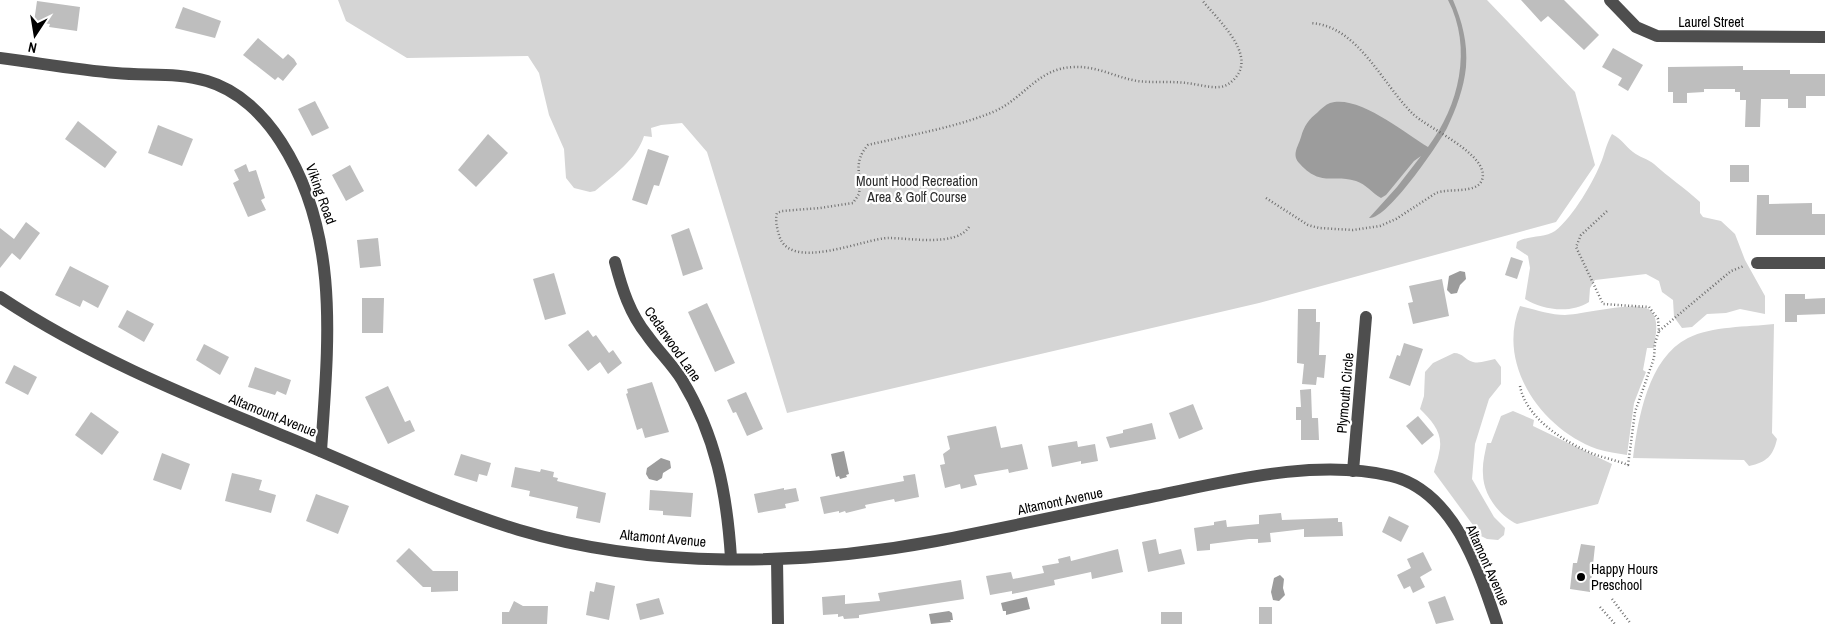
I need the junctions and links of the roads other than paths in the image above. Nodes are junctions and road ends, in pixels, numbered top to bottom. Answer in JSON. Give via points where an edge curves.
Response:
{"nodes":[{"id":1,"x":1610,"y":0,"type":"edge"},
{"id":2,"x":1825,"y":37,"type":"edge"},
{"id":3,"x":0,"y":58,"type":"edge"},
{"id":4,"x":615,"y":262,"type":"dead end"},
{"id":5,"x":1757,"y":263,"type":"road end"},
{"id":6,"x":1825,"y":263,"type":"edge"},
{"id":7,"x":0,"y":297,"type":"edge"},
{"id":8,"x":1366,"y":317,"type":"dead end"},
{"id":9,"x":321,"y":451,"type":"junction"},
{"id":10,"x":1353,"y":471,"type":"junction"},
{"id":11,"x":546,"y":537,"type":"joint"},
{"id":12,"x":730,"y":558,"type":"junction"},
{"id":13,"x":777,"y":559,"type":"junction"},
{"id":14,"x":778,"y":624,"type":"edge"},
{"id":15,"x":1497,"y":624,"type":"edge"}],
"edges":[{"from":1,"to":2,"type":"street","name":"Laurel Street","via":[[1636,27],[1663,37]]},
{"from":3,"to":9,"type":"street","name":"Viking Road","via":[[114,73],[193,78],[226,88],[259,113],[271,127],[295,166],[314,214],[325,267],[328,316]]},
{"from":4,"to":12,"type":"street","name":"Cedarwood Lane","via":[[631,311],[681,379],[710,436],[725,495]]},
{"from":5,"to":6,"type":"street"},
{"from":7,"to":9,"type":"street","name":"Altamount Avenue","via":[[144,377]]},
{"from":8,"to":10,"type":"street","name":"Plymouth Circle"},
{"from":9,"to":11,"type":"street","name":"Altamount Avenue","via":[[443,503]]},
{"from":10,"to":13,"type":"street","name":"Altamont Avenue","via":[[1270,474],[912,545]]},
{"from":10,"to":15,"type":"street","name":"Altamont Avenue","via":[[1408,481],[1435,500],[1461,538]]},
{"from":11,"to":12,"type":"street","name":"Altamont Avenue","via":[[630,552]]},
{"from":12,"to":13,"type":"street","name":"Altamont Avenue"},
{"from":13,"to":14,"type":"street"}]}
